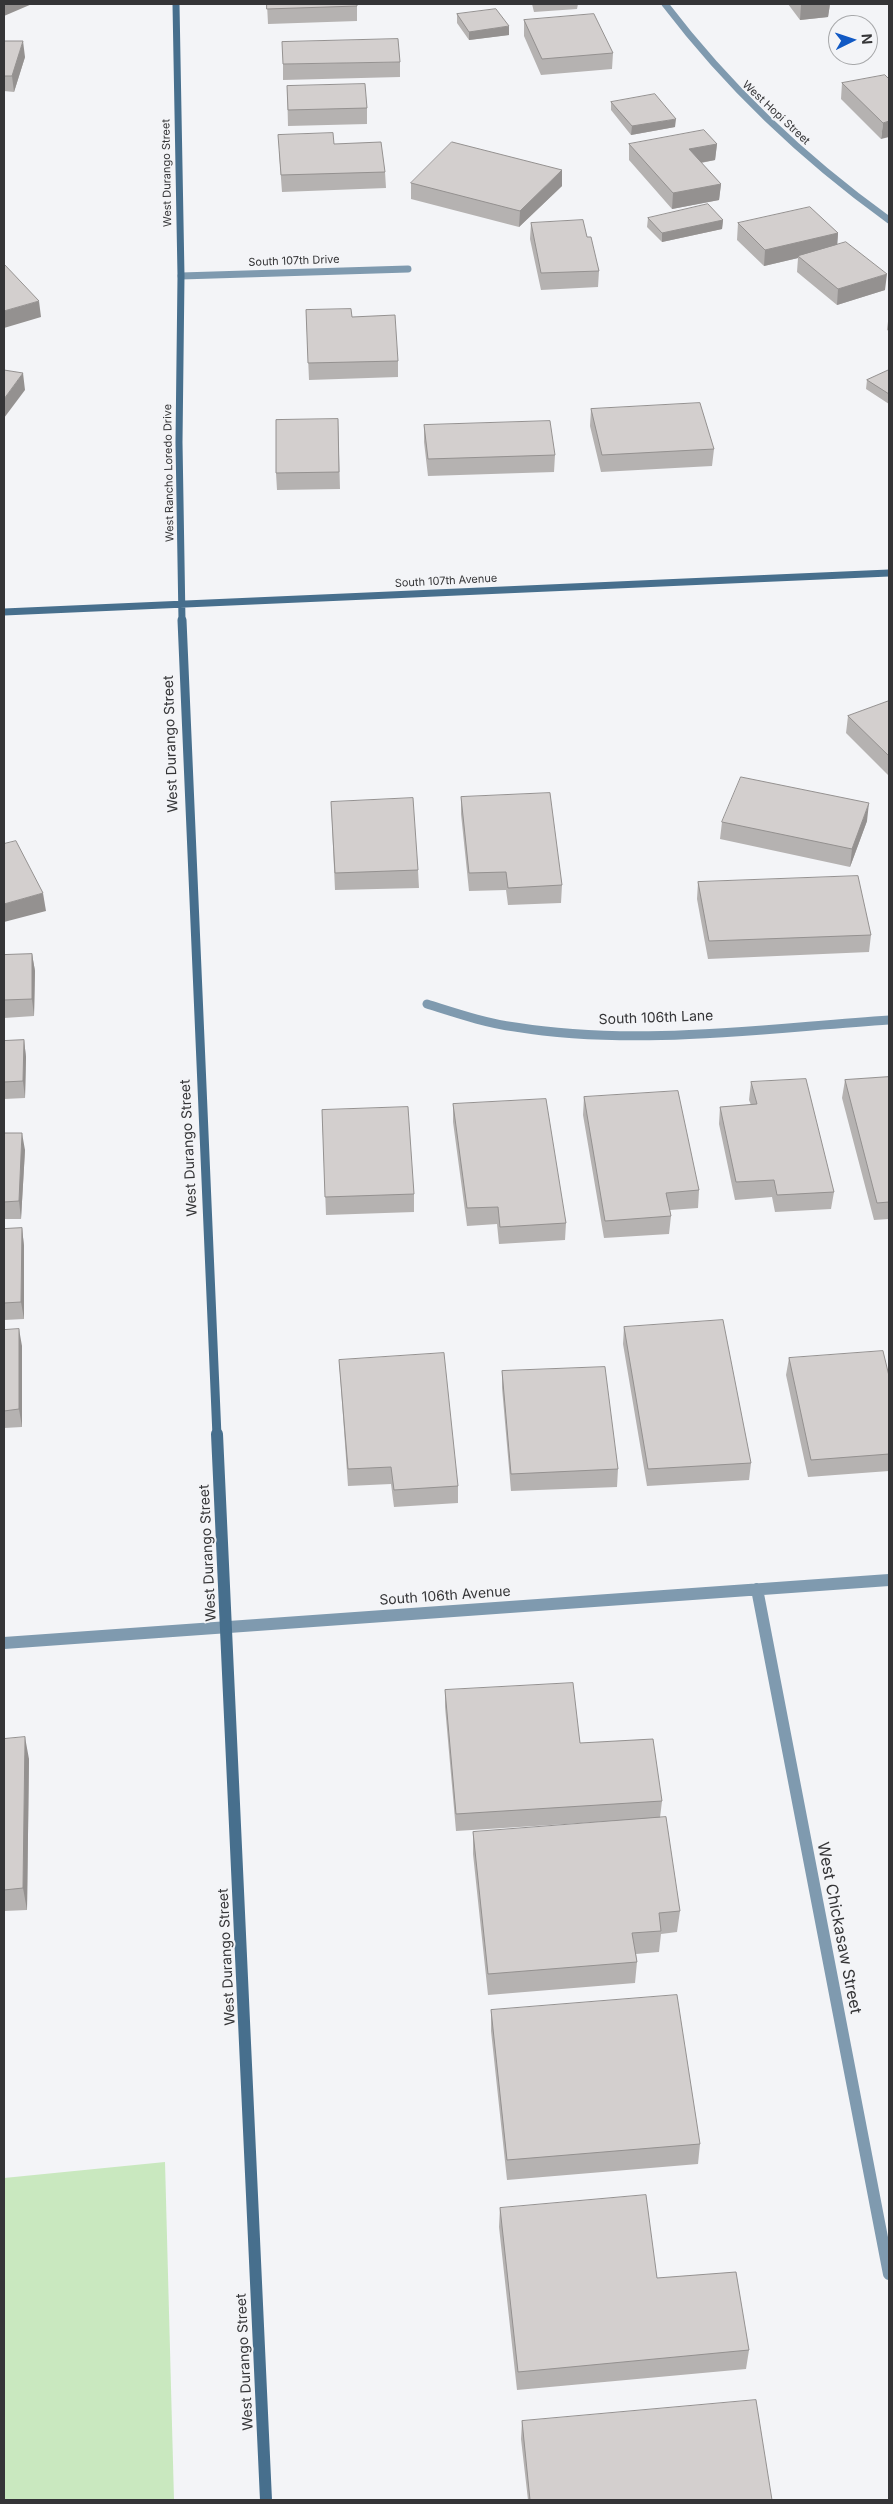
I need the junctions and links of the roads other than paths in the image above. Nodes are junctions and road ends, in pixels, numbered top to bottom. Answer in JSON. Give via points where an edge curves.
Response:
{"nodes":[{"id":1,"x":176,"y":4,"type":"edge"},
{"id":2,"x":665,"y":4,"type":"edge"},
{"id":3,"x":889,"y":220,"type":"edge"},
{"id":4,"x":408,"y":269,"type":"dead end"},
{"id":5,"x":181,"y":276,"type":"junction"},
{"id":6,"x":180,"y":341,"type":"joint"},
{"id":7,"x":889,"y":573,"type":"edge"},
{"id":8,"x":183,"y":604,"type":"junction"},
{"id":9,"x":4,"y":612,"type":"edge"},
{"id":10,"x":427,"y":1004,"type":"dead end"},
{"id":11,"x":889,"y":1020,"type":"edge"},
{"id":12,"x":889,"y":1580,"type":"edge"},
{"id":13,"x":757,"y":1589,"type":"junction"},
{"id":14,"x":226,"y":1627,"type":"junction"},
{"id":15,"x":4,"y":1643,"type":"edge"},
{"id":16,"x":889,"y":2274,"type":"edge"},
{"id":17,"x":266,"y":2500,"type":"edge"}],
"edges":[{"from":1,"to":5,"type":"street","name":"West Durango Street"},
{"from":2,"to":3,"type":"street","name":"West Hopi Street","via":[[708,58],[760,113],[821,167]]},
{"from":4,"to":5,"type":"street","name":"South 107th Drive"},
{"from":5,"to":6,"type":"street","name":"West Durango Street"},
{"from":6,"to":8,"type":"street","name":"West Rancho Loredo Drive"},
{"from":7,"to":8,"type":"street","name":"South 107th Avenue"},
{"from":8,"to":9,"type":"street","name":"South 107th Avenue"},
{"from":8,"to":14,"type":"street","name":"West Durango Street","via":[[184,694]]},
{"from":10,"to":11,"type":"street","name":"South 106th Lane","via":[[525,1029],[580,1034],[639,1035]]},
{"from":12,"to":13,"type":"street","name":"South 106th Avenue"},
{"from":13,"to":14,"type":"street","name":"South 106th Avenue"},
{"from":13,"to":16,"type":"street","name":"West Chickasaw Street"},
{"from":14,"to":15,"type":"street","name":"South 106th Avenue"},
{"from":14,"to":17,"type":"street","name":"West Durango Street"}]}
